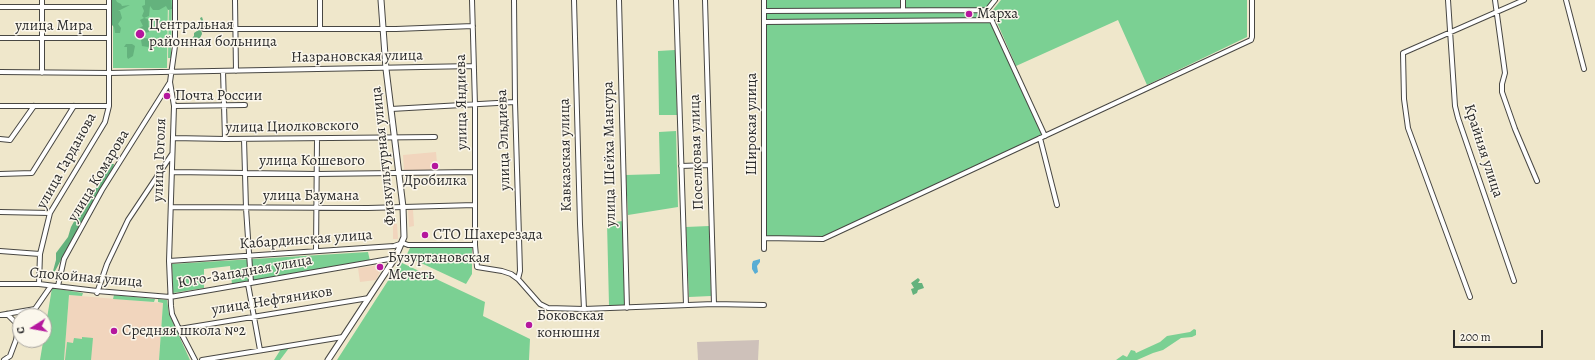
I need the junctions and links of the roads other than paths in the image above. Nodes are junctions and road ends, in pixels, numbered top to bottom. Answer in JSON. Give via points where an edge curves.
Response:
{"nodes":[{"id":1,"x":42,"y":0,"type":"edge"},
{"id":2,"x":108,"y":0,"type":"edge"},
{"id":3,"x":175,"y":0,"type":"edge"},
{"id":4,"x":235,"y":0,"type":"edge"},
{"id":5,"x":320,"y":0,"type":"edge"},
{"id":6,"x":381,"y":0,"type":"edge"},
{"id":7,"x":472,"y":0,"type":"edge"},
{"id":8,"x":514,"y":0,"type":"edge"},
{"id":9,"x":574,"y":0,"type":"edge"},
{"id":10,"x":619,"y":0,"type":"edge"},
{"id":11,"x":676,"y":0,"type":"edge"},
{"id":12,"x":704,"y":0,"type":"edge"},
{"id":13,"x":764,"y":0,"type":"edge"},
{"id":14,"x":903,"y":0,"type":"edge"},
{"id":15,"x":995,"y":0,"type":"edge"},
{"id":16,"x":1252,"y":0,"type":"edge"},
{"id":17,"x":1448,"y":0,"type":"edge"},
{"id":18,"x":1495,"y":0,"type":"edge"},
{"id":19,"x":1524,"y":0,"type":"edge"},
{"id":20,"x":1566,"y":0,"type":"edge"},
{"id":21,"x":0,"y":7,"type":"edge"},
{"id":22,"x":42,"y":7,"type":"junction"},
{"id":23,"x":108,"y":7,"type":"junction"},
{"id":24,"x":903,"y":10,"type":"junction"},
{"id":25,"x":988,"y":10,"type":"junction"},
{"id":26,"x":764,"y":11,"type":"junction"},
{"id":27,"x":1497,"y":12,"type":"junction"},
{"id":28,"x":992,"y":20,"type":"junction"},
{"id":29,"x":764,"y":22,"type":"junction"},
{"id":30,"x":473,"y":26,"type":"junction"},
{"id":31,"x":235,"y":28,"type":"junction"},
{"id":32,"x":320,"y":28,"type":"junction"},
{"id":33,"x":383,"y":28,"type":"junction"},
{"id":34,"x":204,"y":29,"type":"dead end"},
{"id":35,"x":1450,"y":32,"type":"junction"},
{"id":36,"x":0,"y":38,"type":"edge"},
{"id":37,"x":42,"y":38,"type":"junction"},
{"id":38,"x":108,"y":38,"type":"junction"},
{"id":39,"x":474,"y":66,"type":"junction"},
{"id":40,"x":386,"y":69,"type":"junction"},
{"id":41,"x":1584,"y":69,"type":"dead end"},
{"id":42,"x":223,"y":71,"type":"junction"},
{"id":43,"x":236,"y":71,"type":"junction"},
{"id":44,"x":0,"y":72,"type":"edge"},
{"id":45,"x":171,"y":72,"type":"junction"},
{"id":46,"x":42,"y":73,"type":"junction"},
{"id":47,"x":109,"y":73,"type":"junction"},
{"id":48,"x":170,"y":82,"type":"junction"},
{"id":49,"x":515,"y":102,"type":"junction"},
{"id":50,"x":245,"y":105,"type":"dead end"},
{"id":51,"x":475,"y":105,"type":"junction"},
{"id":52,"x":0,"y":106,"type":"edge"},
{"id":53,"x":34,"y":106,"type":"junction"},
{"id":54,"x":74,"y":106,"type":"junction"},
{"id":55,"x":109,"y":106,"type":"junction"},
{"id":56,"x":174,"y":106,"type":"junction"},
{"id":57,"x":224,"y":106,"type":"junction"},
{"id":58,"x":390,"y":109,"type":"junction"},
{"id":59,"x":1045,"y":136,"type":"junction"},
{"id":60,"x":394,"y":137,"type":"junction"},
{"id":61,"x":435,"y":137,"type":"dead end"},
{"id":62,"x":173,"y":138,"type":"junction"},
{"id":63,"x":1040,"y":138,"type":"junction"},
{"id":64,"x":0,"y":139,"type":"edge"},
{"id":65,"x":244,"y":139,"type":"junction"},
{"id":66,"x":317,"y":139,"type":"junction"},
{"id":67,"x":225,"y":140,"type":"junction"},
{"id":68,"x":172,"y":154,"type":"junction"},
{"id":69,"x":709,"y":165,"type":"junction"},
{"id":70,"x":681,"y":166,"type":"junction"},
{"id":71,"x":173,"y":172,"type":"junction"},
{"id":72,"x":399,"y":172,"type":"junction"},
{"id":73,"x":475,"y":172,"type":"junction"},
{"id":74,"x":245,"y":173,"type":"junction"},
{"id":75,"x":0,"y":174,"type":"edge"},
{"id":76,"x":317,"y":174,"type":"junction"},
{"id":77,"x":1537,"y":181,"type":"dead end"},
{"id":78,"x":475,"y":205,"type":"junction"},
{"id":79,"x":1057,"y":205,"type":"dead end"},
{"id":80,"x":171,"y":206,"type":"junction"},
{"id":81,"x":317,"y":207,"type":"junction"},
{"id":82,"x":403,"y":207,"type":"junction"},
{"id":83,"x":246,"y":208,"type":"junction"},
{"id":84,"x":0,"y":212,"type":"edge"},
{"id":85,"x":50,"y":214,"type":"junction"},
{"id":86,"x":764,"y":238,"type":"junction"},
{"id":87,"x":403,"y":243,"type":"junction"},
{"id":88,"x":475,"y":245,"type":"junction"},
{"id":89,"x":764,"y":249,"type":"dead end"},
{"id":90,"x":0,"y":251,"type":"edge"},
{"id":91,"x":316,"y":251,"type":"junction"},
{"id":92,"x":40,"y":254,"type":"junction"},
{"id":93,"x":248,"y":256,"type":"junction"},
{"id":94,"x":395,"y":258,"type":"junction"},
{"id":95,"x":169,"y":261,"type":"junction"},
{"id":96,"x":518,"y":279,"type":"junction"},
{"id":97,"x":1514,"y":281,"type":"dead end"},
{"id":98,"x":249,"y":283,"type":"junction"},
{"id":99,"x":0,"y":284,"type":"edge"},
{"id":100,"x":39,"y":284,"type":"junction"},
{"id":101,"x":51,"y":286,"type":"junction"},
{"id":102,"x":58,"y":286,"type":"junction"},
{"id":103,"x":97,"y":293,"type":"junction"},
{"id":104,"x":170,"y":297,"type":"junction"},
{"id":105,"x":1470,"y":297,"type":"dead end"},
{"id":106,"x":369,"y":298,"type":"junction"},
{"id":107,"x":714,"y":304,"type":"junction"},
{"id":108,"x":686,"y":305,"type":"junction"},
{"id":109,"x":764,"y":305,"type":"dead end"},
{"id":110,"x":627,"y":308,"type":"junction"},
{"id":111,"x":584,"y":309,"type":"junction"},
{"id":112,"x":7,"y":314,"type":"junction"},
{"id":113,"x":0,"y":315,"type":"edge"},
{"id":114,"x":254,"y":316,"type":"junction"},
{"id":115,"x":179,"y":329,"type":"junction"},
{"id":116,"x":343,"y":337,"type":"junction"},
{"id":117,"x":260,"y":350,"type":"junction"},
{"id":118,"x":4,"y":360,"type":"edge"},
{"id":119,"x":195,"y":360,"type":"edge"},
{"id":120,"x":202,"y":360,"type":"edge"},
{"id":121,"x":328,"y":360,"type":"edge"}],
"edges":[{"from":1,"to":22,"type":"street"},
{"from":2,"to":23,"type":"street","name":"улица Гарданова"},
{"from":3,"to":45,"type":"street","name":"улица Гоголя","via":[[175,46]]},
{"from":4,"to":31,"type":"street"},
{"from":5,"to":32,"type":"street"},
{"from":6,"to":33,"type":"main road","name":"Физкультурная улица"},
{"from":7,"to":30,"type":"street","name":"улица Яндиева"},
{"from":8,"to":49,"type":"street","name":"улица Эльдиева"},
{"from":9,"to":111,"type":"street","name":"Кавказская улица"},
{"from":10,"to":110,"type":"street","name":"улица Шейха Мансура"},
{"from":11,"to":70,"type":"street"},
{"from":12,"to":69,"type":"street","name":"Поселковая улица"},
{"from":13,"to":26,"type":"street","name":"Широкая улица"},
{"from":14,"to":24,"type":"street"},
{"from":15,"to":25,"type":"street"},
{"from":16,"to":59,"type":"street","via":[[1251,40]]},
{"from":17,"to":35,"type":"street","name":"Крайняя улица"},
{"from":18,"to":27,"type":"street"},
{"from":19,"to":27,"type":"street"},
{"from":20,"to":41,"type":"street"},
{"from":21,"to":22,"type":"street"},
{"from":22,"to":23,"type":"street"},
{"from":22,"to":37,"type":"street"},
{"from":23,"to":38,"type":"street","name":"улица Гарданова"},
{"from":24,"to":25,"type":"street"},
{"from":24,"to":26,"type":"street"},
{"from":25,"to":28,"type":"street"},
{"from":26,"to":29,"type":"street","name":"Широкая улица"},
{"from":27,"to":35,"type":"street"},
{"from":27,"to":77,"type":"street","via":[[1505,73],[1502,92]]},
{"from":28,"to":29,"type":"street"},
{"from":28,"to":59,"type":"street"},
{"from":29,"to":86,"type":"street","name":"Широкая улица"},
{"from":30,"to":33,"type":"street"},
{"from":30,"to":39,"type":"street","name":"улица Яндиева"},
{"from":31,"to":32,"type":"street"},
{"from":31,"to":34,"type":"street"},
{"from":31,"to":43,"type":"street"},
{"from":32,"to":33,"type":"street"},
{"from":33,"to":40,"type":"main road","name":"Физкультурная улица"},
{"from":35,"to":97,"type":"street","name":"Крайняя улица","via":[[1458,118]]},
{"from":35,"to":105,"type":"street","via":[[1403,53],[1404,99],[1408,128]]},
{"from":36,"to":37,"type":"street","name":"улица Мира"},
{"from":37,"to":38,"type":"street","name":"улица Мира"},
{"from":37,"to":46,"type":"street"},
{"from":38,"to":47,"type":"street","name":"улица Гарданова"},
{"from":39,"to":40,"type":"street","name":"Назрановская улица"},
{"from":39,"to":51,"type":"street","name":"улица Яндиева"},
{"from":40,"to":43,"type":"street","name":"Назрановская улица"},
{"from":40,"to":58,"type":"main road","name":"Физкультурная улица"},
{"from":42,"to":43,"type":"street","name":"Назрановская улица"},
{"from":42,"to":45,"type":"street","name":"Назрановская улица"},
{"from":42,"to":57,"type":"street"},
{"from":44,"to":46,"type":"street","name":"Назрановская улица"},
{"from":45,"to":47,"type":"street","name":"Назрановская улица"},
{"from":45,"to":48,"type":"street","name":"улица Гоголя"},
{"from":46,"to":47,"type":"street","name":"Назрановская улица"},
{"from":47,"to":55,"type":"street","name":"улица Гарданова"},
{"from":48,"to":56,"type":"street","name":"улица Гоголя"},
{"from":48,"to":102,"type":"street","name":"улица Комарова","via":[[102,190],[64,258]]},
{"from":49,"to":51,"type":"street"},
{"from":49,"to":96,"type":"street","name":"улица Эльдиева","via":[[520,271]]},
{"from":50,"to":57,"type":"street"},
{"from":51,"to":58,"type":"street"},
{"from":51,"to":73,"type":"street","name":"улица Яндиева"},
{"from":52,"to":53,"type":"street"},
{"from":53,"to":54,"type":"street"},
{"from":53,"to":64,"type":"street","via":[[10,140]]},
{"from":54,"to":55,"type":"street"},
{"from":54,"to":75,"type":"street","via":[[32,173]]},
{"from":55,"to":85,"type":"street","name":"улица Гарданова","via":[[105,122]]},
{"from":56,"to":57,"type":"street"},
{"from":56,"to":62,"type":"street","name":"улица Гоголя"},
{"from":57,"to":67,"type":"street"},
{"from":58,"to":60,"type":"main road","name":"Физкультурная улица"},
{"from":59,"to":63,"type":"street"},
{"from":60,"to":61,"type":"street","name":"улица Циолковского"},
{"from":60,"to":66,"type":"street","name":"улица Циолковского"},
{"from":60,"to":72,"type":"main road","name":"Физкультурная улица"},
{"from":62,"to":67,"type":"street","name":"улица Циолковского"},
{"from":62,"to":68,"type":"street","name":"улица Гоголя"},
{"from":63,"to":79,"type":"street"},
{"from":63,"to":86,"type":"street","via":[[822,239]]},
{"from":65,"to":66,"type":"street","name":"улица Циолковского"},
{"from":65,"to":67,"type":"street","name":"улица Циолковского"},
{"from":65,"to":74,"type":"street"},
{"from":66,"to":76,"type":"street"},
{"from":68,"to":71,"type":"street","name":"улица Гоголя"},
{"from":68,"to":103,"type":"street","via":[[128,220],[107,264]]},
{"from":69,"to":70,"type":"street"},
{"from":69,"to":107,"type":"street","name":"Поселковая улица"},
{"from":70,"to":108,"type":"street"},
{"from":71,"to":74,"type":"street","name":"улица Кошевого"},
{"from":71,"to":80,"type":"street","name":"улица Гоголя"},
{"from":72,"to":73,"type":"street","name":"улица Кошевого"},
{"from":72,"to":76,"type":"street","name":"улица Кошевого"},
{"from":72,"to":82,"type":"main road","name":"Физкультурная улица"},
{"from":73,"to":78,"type":"street","name":"улица Яндиева"},
{"from":74,"to":76,"type":"street","name":"улица Кошевого"},
{"from":74,"to":83,"type":"street"},
{"from":76,"to":81,"type":"street"},
{"from":78,"to":82,"type":"street","name":"улица Баумана"},
{"from":78,"to":88,"type":"street"},
{"from":80,"to":83,"type":"street","name":"улица Баумана"},
{"from":80,"to":95,"type":"street","name":"улица Гоголя"},
{"from":81,"to":82,"type":"street","name":"улица Баумана"},
{"from":81,"to":83,"type":"street","name":"улица Баумана"},
{"from":81,"to":91,"type":"street"},
{"from":82,"to":87,"type":"main road","name":"Физкультурная улица"},
{"from":83,"to":93,"type":"street"},
{"from":84,"to":85,"type":"street"},
{"from":85,"to":92,"type":"street","name":"улица Гарданова"},
{"from":86,"to":89,"type":"street","name":"Широкая улица"},
{"from":87,"to":88,"type":"street","name":"Кабардинская улица","via":[[408,246]]},
{"from":87,"to":91,"type":"street","name":"Кабардинская улица","via":[[394,246]]},
{"from":87,"to":94,"type":"main road","name":"Физкультурная улица"},
{"from":88,"to":96,"type":"street","via":[[477,267],[502,271]]},
{"from":90,"to":92,"type":"street"},
{"from":91,"to":93,"type":"street","name":"Кабардинская улица"},
{"from":92,"to":100,"type":"street","name":"улица Гарданова"},
{"from":93,"to":95,"type":"street","name":"Кабардинская улица"},
{"from":93,"to":98,"type":"street"},
{"from":94,"to":98,"type":"street","name":"Юго-Западная улица"},
{"from":94,"to":106,"type":"main road","name":"Физкультурная улица"},
{"from":95,"to":104,"type":"street","name":"улица Гоголя"},
{"from":96,"to":111,"type":"street","via":[[544,306]]},
{"from":98,"to":104,"type":"street","name":"Юго-Западная улица"},
{"from":98,"to":114,"type":"street"},
{"from":99,"to":100,"type":"street","name":"Спокойная улица"},
{"from":100,"to":101,"type":"street","name":"Спокойная улица"},
{"from":101,"to":102,"type":"street","name":"Спокойная улица"},
{"from":101,"to":112,"type":"street","via":[[35,309]]},
{"from":102,"to":103,"type":"street","name":"Спокойная улица"},
{"from":103,"to":104,"type":"street","name":"Спокойная улица"},
{"from":104,"to":115,"type":"street","name":"улица Гоголя","via":[[172,314]]},
{"from":106,"to":114,"type":"street","name":"улица Нефтяников"},
{"from":106,"to":116,"type":"main road","name":"Физкультурная улица"},
{"from":107,"to":108,"type":"street"},
{"from":107,"to":109,"type":"street"},
{"from":108,"to":110,"type":"street"},
{"from":110,"to":111,"type":"street"},
{"from":112,"to":113,"type":"street"},
{"from":112,"to":118,"type":"street","via":[[16,322],[17,334],[10,356]]},
{"from":114,"to":115,"type":"street","name":"улица Нефтяников"},
{"from":114,"to":117,"type":"street"},
{"from":115,"to":119,"type":"street","name":"улица Гоголя"},
{"from":116,"to":117,"type":"street"},
{"from":116,"to":121,"type":"main road","name":"Физкультурная улица"},
{"from":117,"to":120,"type":"street"}]}
